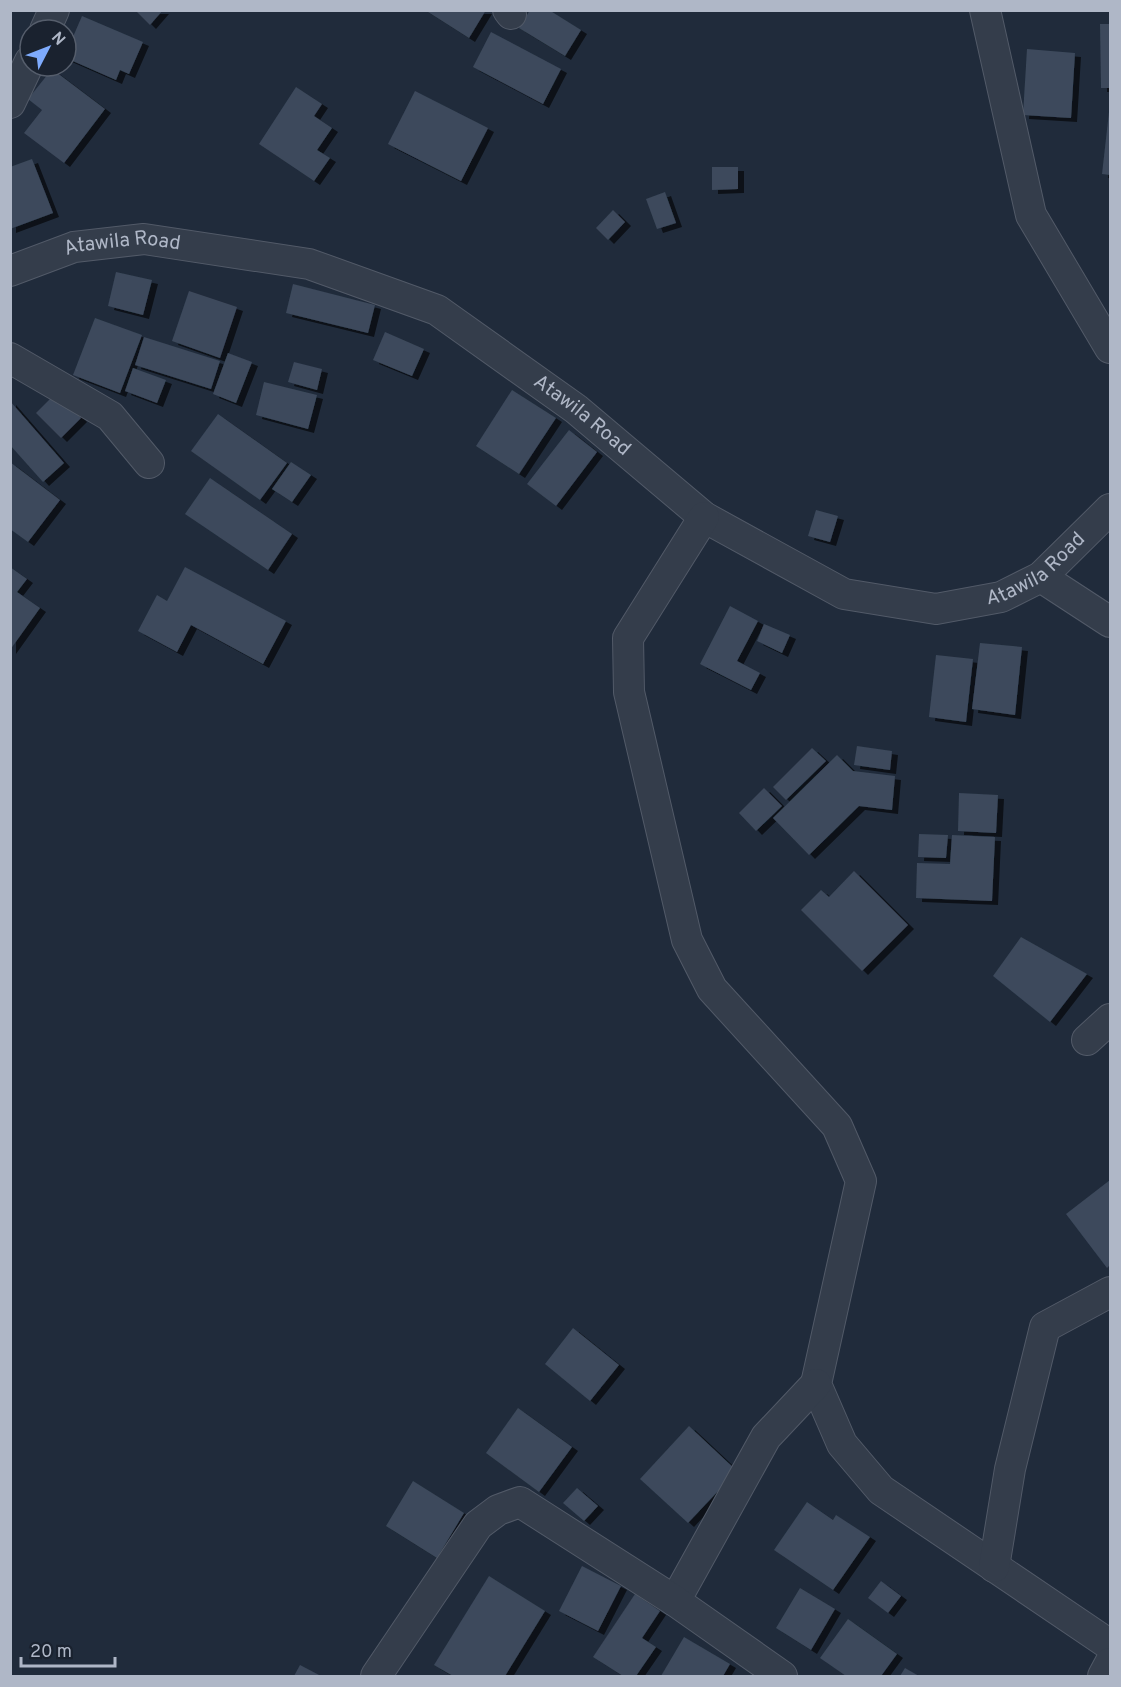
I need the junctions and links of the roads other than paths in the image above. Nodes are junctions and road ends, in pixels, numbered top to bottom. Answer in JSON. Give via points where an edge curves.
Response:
{"nodes":[{"id":1,"x":985,"y":10,"type":"edge"},
{"id":2,"x":22,"y":78,"type":"edge"},
{"id":3,"x":10,"y":103,"type":"edge"},
{"id":4,"x":10,"y":271,"type":"edge"},
{"id":5,"x":1110,"y":348,"type":"edge"},
{"id":6,"x":10,"y":358,"type":"edge"},
{"id":7,"x":149,"y":463,"type":"dead end"},
{"id":8,"x":1110,"y":509,"type":"edge"},
{"id":9,"x":704,"y":518,"type":"junction"},
{"id":10,"x":1041,"y":578,"type":"junction"},
{"id":11,"x":1110,"y":622,"type":"edge"},
{"id":12,"x":1110,"y":1019,"type":"edge"},
{"id":13,"x":1087,"y":1040,"type":"dead end"},
{"id":14,"x":1110,"y":1292,"type":"edge"},
{"id":15,"x":816,"y":1384,"type":"junction"},
{"id":16,"x":994,"y":1567,"type":"junction"},
{"id":17,"x":675,"y":1601,"type":"junction"},
{"id":18,"x":1110,"y":1645,"type":"edge"},
{"id":19,"x":1110,"y":1663,"type":"edge"},
{"id":20,"x":383,"y":1674,"type":"edge"},
{"id":21,"x":782,"y":1677,"type":"edge"},
{"id":22,"x":1103,"y":1677,"type":"edge"}],
"edges":[{"from":1,"to":5,"type":"street","via":[[1031,215]]},
{"from":2,"to":3,"type":"street"},
{"from":4,"to":9,"type":"street","name":"Atawila Road","via":[[74,248],[144,238],[309,264],[437,310],[576,409]]},
{"from":6,"to":7,"type":"street","via":[[110,416]]},
{"from":8,"to":10,"type":"street","name":"Atawila Road"},
{"from":9,"to":10,"type":"street","name":"Atawila Road","via":[[844,594],[936,609],[1001,597]]},
{"from":9,"to":15,"type":"street","via":[[628,638],[629,692],[687,940],[712,989],[837,1126],[861,1181]]},
{"from":10,"to":11,"type":"street"},
{"from":12,"to":13,"type":"street"},
{"from":14,"to":16,"type":"street","via":[[1045,1327],[1010,1469]]},
{"from":15,"to":16,"type":"street","via":[[842,1444],[881,1490]]},
{"from":15,"to":17,"type":"street","via":[[766,1437]]},
{"from":16,"to":18,"type":"street"},
{"from":17,"to":20,"type":"street","via":[[520,1502],[498,1510],[478,1525]]},
{"from":17,"to":21,"type":"street"},
{"from":19,"to":22,"type":"street"}]}
